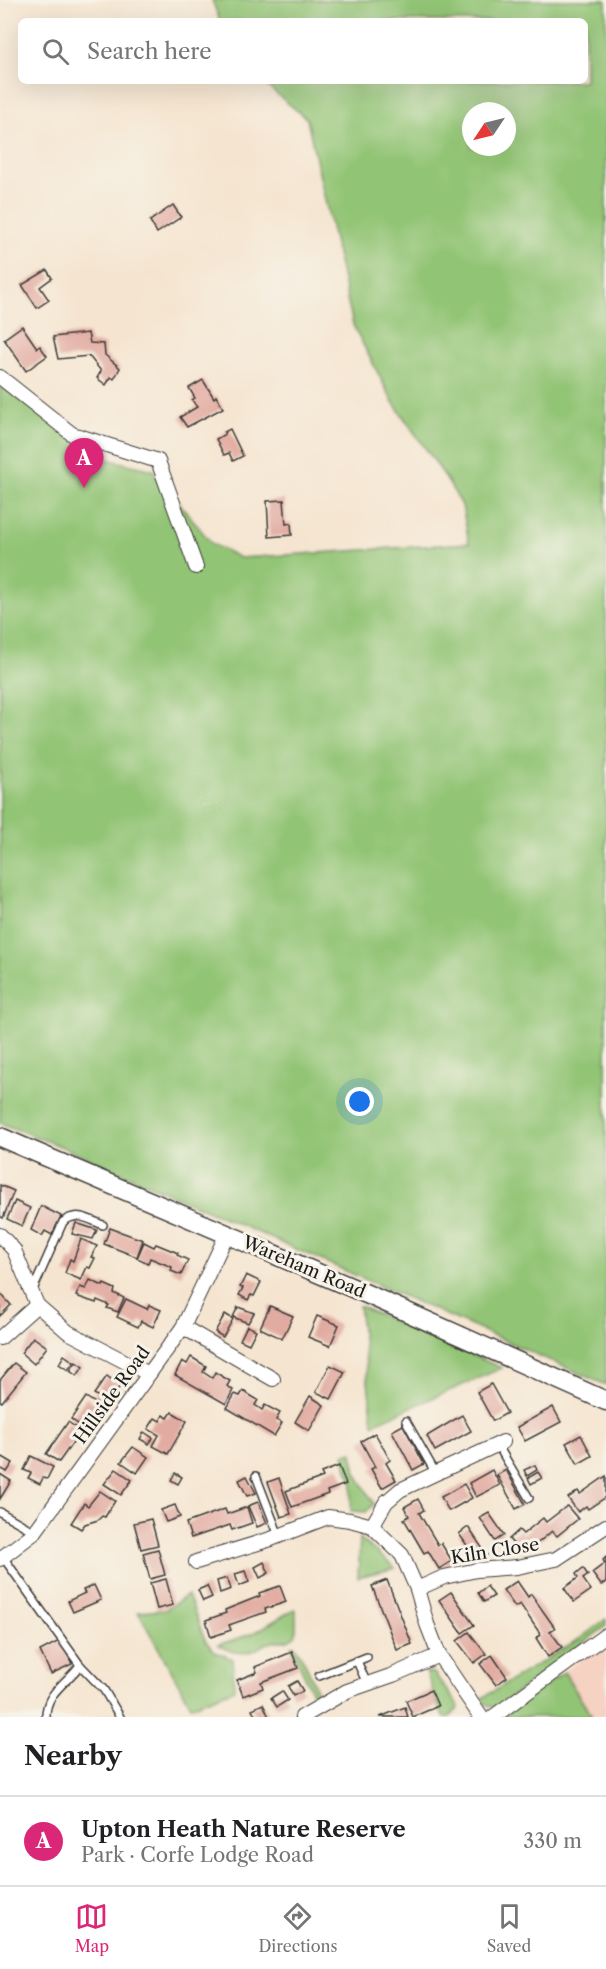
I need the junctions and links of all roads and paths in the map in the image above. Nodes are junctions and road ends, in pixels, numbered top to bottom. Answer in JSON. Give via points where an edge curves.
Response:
{"nodes":[{"id":1,"x":0,"y":377,"type":"edge"},
{"id":2,"x":196,"y":567,"type":"dead end"},
{"id":3,"x":0,"y":1137,"type":"edge"},
{"id":4,"x":103,"y":1225,"type":"dead end"},
{"id":5,"x":227,"y":1234,"type":"junction"},
{"id":6,"x":0,"y":1235,"type":"edge"},
{"id":7,"x":35,"y":1299,"type":"junction"},
{"id":8,"x":183,"y":1327,"type":"junction"},
{"id":9,"x":0,"y":1338,"type":"edge"},
{"id":10,"x":149,"y":1374,"type":"junction"},
{"id":11,"x":273,"y":1379,"type":"dead end"},
{"id":12,"x":606,"y":1401,"type":"edge"},
{"id":13,"x":406,"y":1421,"type":"dead end"},
{"id":14,"x":500,"y":1443,"type":"joint"},
{"id":15,"x":435,"y":1472,"type":"junction"},
{"id":16,"x":256,"y":1476,"type":"dead end"},
{"id":17,"x":529,"y":1498,"type":"dead end"},
{"id":18,"x":0,"y":1512,"type":"edge"},
{"id":19,"x":372,"y":1526,"type":"junction"},
{"id":20,"x":606,"y":1526,"type":"edge"},
{"id":21,"x":35,"y":1532,"type":"junction"},
{"id":22,"x":279,"y":1536,"type":"junction"},
{"id":23,"x":2,"y":1558,"type":"edge"},
{"id":24,"x":196,"y":1562,"type":"dead end"},
{"id":25,"x":417,"y":1589,"type":"junction"},
{"id":26,"x":606,"y":1635,"type":"edge"},
{"id":27,"x":439,"y":1655,"type":"junction"},
{"id":28,"x":367,"y":1657,"type":"dead end"},
{"id":29,"x":357,"y":1661,"type":"junction"},
{"id":30,"x":80,"y":1665,"type":"junction"},
{"id":31,"x":319,"y":1676,"type":"dead end"},
{"id":32,"x":368,"y":1684,"type":"junction"},
{"id":33,"x":46,"y":1717,"type":"edge"},
{"id":34,"x":120,"y":1717,"type":"edge"},
{"id":35,"x":302,"y":1717,"type":"edge"},
{"id":36,"x":481,"y":1717,"type":"edge"},
{"id":37,"x":493,"y":1717,"type":"edge"}],
"edges":[{"from":1,"to":2,"type":"street","via":[[72,434],[158,461]]},
{"from":3,"to":5,"type":"street","name":"Wareham Road"},
{"from":4,"to":7,"type":"lane","via":[[78,1215],[63,1222]]},
{"from":5,"to":8,"type":"street","name":"Hillside Road"},
{"from":5,"to":12,"type":"street","name":"Wareham Road"},
{"from":6,"to":7,"type":"street","via":[[14,1250]]},
{"from":7,"to":9,"type":"street"},
{"from":7,"to":10,"type":"street","via":[[68,1332]]},
{"from":8,"to":10,"type":"street","name":"Hillside Road"},
{"from":8,"to":11,"type":"street"},
{"from":10,"to":21,"type":"street","name":"Hillside Road"},
{"from":13,"to":15,"type":"lane"},
{"from":14,"to":15,"type":"street"},
{"from":14,"to":17,"type":"lane"},
{"from":15,"to":19,"type":"street","via":[[400,1490],[386,1502]]},
{"from":16,"to":22,"type":"lane"},
{"from":18,"to":21,"type":"lane"},
{"from":19,"to":22,"type":"street","via":[[328,1517]]},
{"from":19,"to":25,"type":"street","via":[[402,1555]]},
{"from":20,"to":25,"type":"street","name":"Kiln Close","via":[[556,1559],[444,1577]]},
{"from":21,"to":23,"type":"street","name":"Hillside Road"},
{"from":22,"to":24,"type":"street"},
{"from":23,"to":30,"type":"lane"},
{"from":25,"to":27,"type":"street"},
{"from":26,"to":37,"type":"street"},
{"from":27,"to":32,"type":"street"},
{"from":27,"to":36,"type":"street"},
{"from":28,"to":29,"type":"lane"},
{"from":29,"to":31,"type":"lane"},
{"from":29,"to":32,"type":"lane"},
{"from":30,"to":33,"type":"lane","via":[[51,1696],[45,1706]]},
{"from":30,"to":34,"type":"lane","via":[[104,1690]]},
{"from":32,"to":35,"type":"street"}]}
